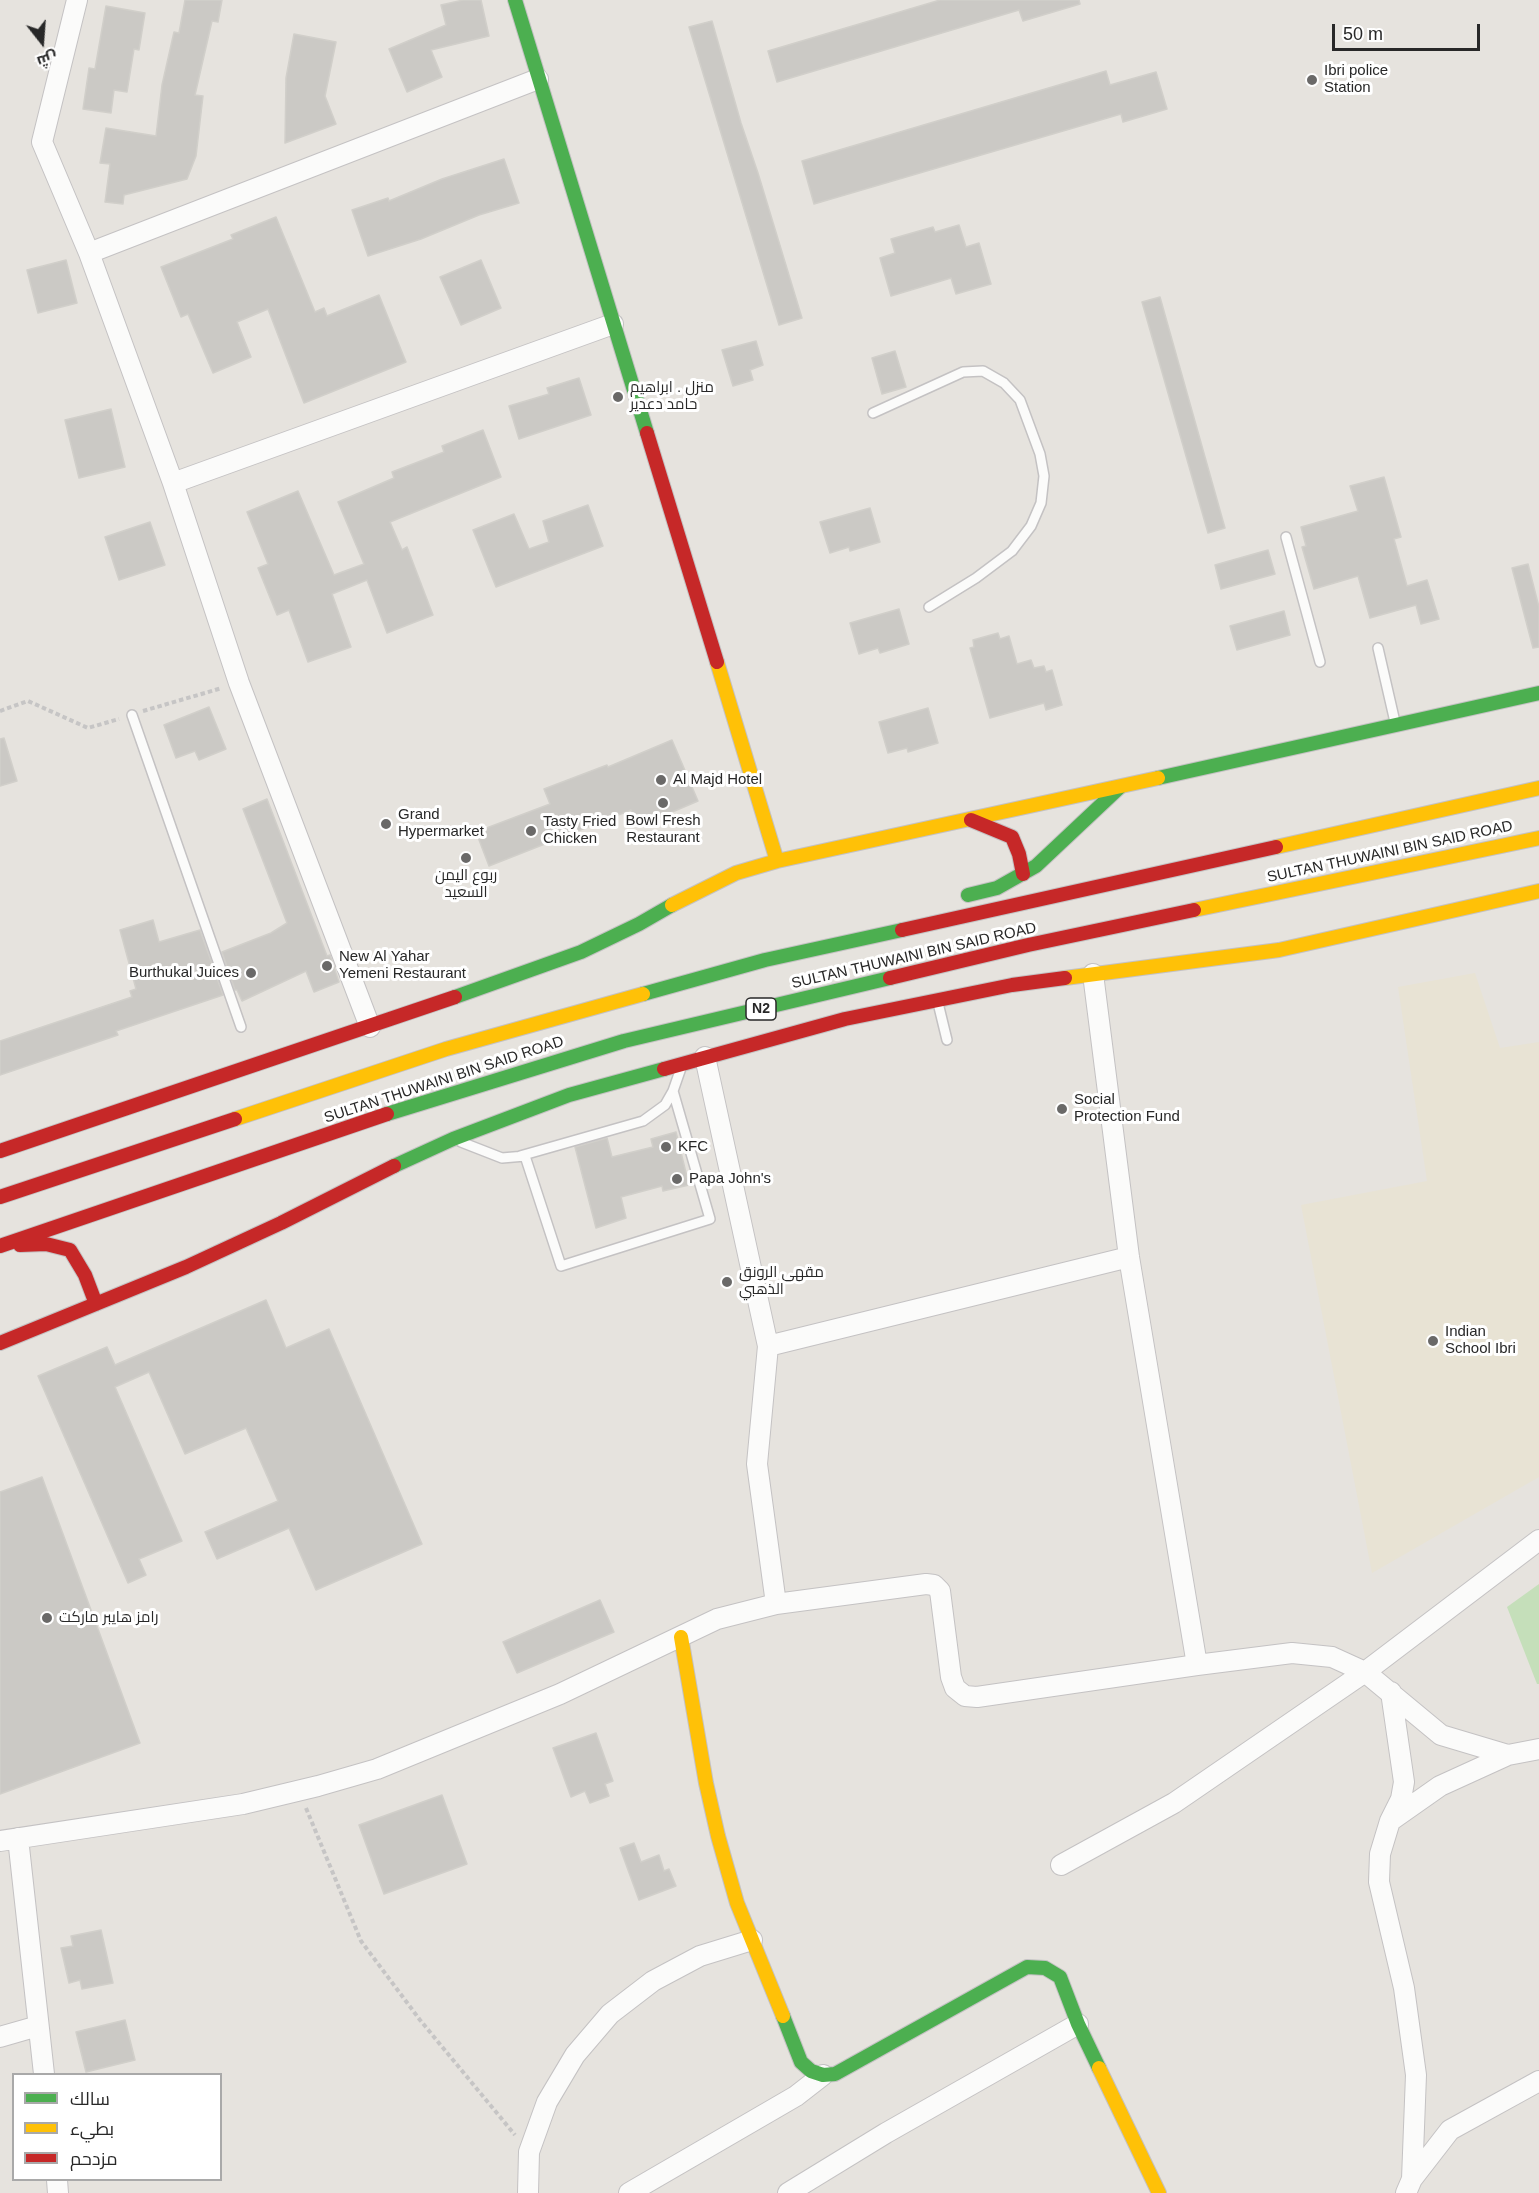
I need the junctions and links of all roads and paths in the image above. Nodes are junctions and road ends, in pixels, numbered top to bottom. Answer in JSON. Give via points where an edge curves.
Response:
{"nodes":[{"id":1,"x":77,"y":0,"type":"edge"},
{"id":2,"x":515,"y":0,"type":"edge"},
{"id":3,"x":538,"y":79,"type":"junction"},
{"id":4,"x":89,"y":253,"type":"junction"},
{"id":5,"x":613,"y":324,"type":"junction"},
{"id":6,"x":873,"y":413,"type":"dead end"},
{"id":7,"x":173,"y":483,"type":"junction"},
{"id":8,"x":1286,"y":537,"type":"dead end"},
{"id":9,"x":929,"y":607,"type":"dead end"},
{"id":10,"x":1378,"y":648,"type":"dead end"},
{"id":11,"x":1320,"y":662,"type":"dead end"},
{"id":12,"x":1539,"y":693,"type":"edge"},
{"id":13,"x":132,"y":715,"type":"dead end"},
{"id":14,"x":1395,"y":725,"type":"junction"},
{"id":15,"x":1120,"y":787,"type":"junction"},
{"id":16,"x":1539,"y":788,"type":"edge"},
{"id":17,"x":971,"y":820,"type":"junction"},
{"id":18,"x":1539,"y":838,"type":"edge"},
{"id":19,"x":777,"y":861,"type":"junction"},
{"id":20,"x":1023,"y":874,"type":"junction"},
{"id":21,"x":1539,"y":891,"type":"edge"},
{"id":22,"x":951,"y":898,"type":"dead end"},
{"id":23,"x":1279,"y":950,"type":"junction"},
{"id":24,"x":1341,"y":951,"type":"dead end"},
{"id":25,"x":1093,"y":974,"type":"junction"},
{"id":26,"x":937,"y":1000,"type":"junction"},
{"id":27,"x":532,"y":1011,"type":"dead end"},
{"id":28,"x":241,"y":1027,"type":"dead end"},
{"id":29,"x":370,"y":1027,"type":"junction"},
{"id":30,"x":948,"y":1040,"type":"dead end"},
{"id":31,"x":446,"y":1049,"type":"junction"},
{"id":32,"x":705,"y":1058,"type":"junction"},
{"id":33,"x":682,"y":1063,"type":"junction"},
{"id":34,"x":673,"y":1091,"type":"junction"},
{"id":35,"x":453,"y":1139,"type":"junction"},
{"id":36,"x":0,"y":1151,"type":"edge"},
{"id":37,"x":517,"y":1157,"type":"junction"},
{"id":38,"x":0,"y":1197,"type":"edge"},
{"id":39,"x":0,"y":1246,"type":"edge"},
{"id":40,"x":1130,"y":1257,"type":"junction"},
{"id":41,"x":96,"y":1304,"type":"junction"},
{"id":42,"x":0,"y":1343,"type":"edge"},
{"id":43,"x":768,"y":1346,"type":"junction"},
{"id":44,"x":1539,"y":1540,"type":"edge"},
{"id":45,"x":776,"y":1604,"type":"junction"},
{"id":46,"x":681,"y":1637,"type":"junction"},
{"id":47,"x":1197,"y":1665,"type":"junction"},
{"id":48,"x":1365,"y":1672,"type":"junction"},
{"id":49,"x":1391,"y":1692,"type":"junction"},
{"id":50,"x":1539,"y":1749,"type":"edge"},
{"id":51,"x":1508,"y":1755,"type":"junction"},
{"id":52,"x":299,"y":1791,"type":"junction"},
{"id":53,"x":1390,"y":1821,"type":"junction"},
{"id":54,"x":9,"y":1840,"type":"edge"},
{"id":55,"x":1061,"y":1865,"type":"dead end"},
{"id":56,"x":752,"y":1940,"type":"junction"},
{"id":57,"x":1078,"y":2024,"type":"junction"},
{"id":58,"x":38,"y":2026,"type":"junction"},
{"id":59,"x":0,"y":2037,"type":"edge"},
{"id":60,"x":44,"y":2073,"type":"edge"},
{"id":61,"x":823,"y":2075,"type":"junction"},
{"id":62,"x":1539,"y":2081,"type":"edge"},
{"id":63,"x":529,"y":2152,"type":"junction"},
{"id":64,"x":1409,"y":2186,"type":"edge"},
{"id":65,"x":528,"y":2193,"type":"edge"},
{"id":66,"x":629,"y":2193,"type":"edge"},
{"id":67,"x":788,"y":2193,"type":"edge"},
{"id":68,"x":1159,"y":2193,"type":"edge"}],
"edges":[{"from":1,"to":4,"type":"street","via":[[42,142]]},
{"from":2,"to":3,"type":"main road"},
{"from":3,"to":4,"type":"street"},
{"from":3,"to":5,"type":"main road"},
{"from":4,"to":7,"type":"street"},
{"from":5,"to":7,"type":"street"},
{"from":5,"to":19,"type":"main road"},
{"from":6,"to":9,"type":"lane","via":[[963,372],[983,371],[1004,383],[1020,400],[1040,454],[1044,476],[1041,503],[1031,526],[1012,551]]},
{"from":7,"to":29,"type":"street","via":[[239,683]]},
{"from":8,"to":11,"type":"lane"},
{"from":10,"to":14,"type":"lane"},
{"from":12,"to":14,"type":"main road"},
{"from":13,"to":28,"type":"lane"},
{"from":14,"to":15,"type":"main road"},
{"from":15,"to":17,"type":"main road"},
{"from":15,"to":20,"type":"main road"},
{"from":16,"to":31,"type":"main road","name":"SULTAN THUWAINI BIN SAID ROAD","via":[[765,960]]},
{"from":17,"to":19,"type":"main road"},
{"from":17,"to":20,"type":"main road","via":[[1012,837]]},
{"from":18,"to":39,"type":"main road","name":"SULTAN THUWAINI BIN SAID ROAD","number":"N2","via":[[1028,945],[624,1041],[392,1112]]},
{"from":19,"to":29,"type":"main road","via":[[736,873],[697,891],[581,952]]},
{"from":20,"to":22,"type":"main road","via":[[997,888]]},
{"from":21,"to":23,"type":"main road"},
{"from":23,"to":24,"type":"main road"},
{"from":23,"to":25,"type":"main road"},
{"from":25,"to":26,"type":"main road"},
{"from":25,"to":40,"type":"street"},
{"from":26,"to":30,"type":"lane"},
{"from":26,"to":32,"type":"main road"},
{"from":27,"to":31,"type":"main road"},
{"from":29,"to":36,"type":"main road"},
{"from":31,"to":38,"type":"main road","name":"SULTAN THUWAINI BIN SAID ROAD"},
{"from":32,"to":33,"type":"main road"},
{"from":32,"to":43,"type":"street"},
{"from":33,"to":34,"type":"lane"},
{"from":33,"to":35,"type":"main road","via":[[569,1095]]},
{"from":34,"to":37,"type":"lane","via":[[665,1106],[643,1120]]},
{"from":34,"to":37,"type":"lane","via":[[710,1219],[561,1266],[525,1156]]},
{"from":35,"to":37,"type":"lane","via":[[502,1158]]},
{"from":35,"to":41,"type":"main road","via":[[186,1267]]},
{"from":39,"to":41,"type":"main road","via":[[46,1244],[70,1250]]},
{"from":40,"to":43,"type":"street"},
{"from":40,"to":47,"type":"street"},
{"from":41,"to":42,"type":"main road"},
{"from":43,"to":45,"type":"street","via":[[757,1464]]},
{"from":44,"to":48,"type":"street"},
{"from":45,"to":46,"type":"street","via":[[717,1619]]},
{"from":45,"to":47,"type":"street","via":[[934,1586],[940,1592],[951,1677],[965,1696]]},
{"from":46,"to":52,"type":"street","via":[[560,1694],[377,1769]]},
{"from":46,"to":56,"type":"main road","via":[[718,1836]]},
{"from":47,"to":48,"type":"street","via":[[1292,1653],[1332,1657]]},
{"from":48,"to":49,"type":"street"},
{"from":48,"to":55,"type":"street","via":[[1174,1803]]},
{"from":49,"to":51,"type":"street","via":[[1441,1735]]},
{"from":49,"to":53,"type":"street","via":[[1404,1782]]},
{"from":50,"to":51,"type":"street"},
{"from":51,"to":53,"type":"street","via":[[1440,1786]]},
{"from":52,"to":54,"type":"street","via":[[243,1804]]},
{"from":52,"to":63,"type":"path","via":[[361,1941],[420,2020]]},
{"from":53,"to":64,"type":"street","via":[[1380,1854],[1379,1882],[1404,1988],[1416,2075]]},
{"from":54,"to":58,"type":"street"},
{"from":56,"to":61,"type":"main road","via":[[801,2062]]},
{"from":56,"to":63,"type":"street","via":[[700,1956],[653,1981],[610,2014],[574,2055],[547,2102]]},
{"from":57,"to":61,"type":"main road","via":[[1060,1977],[1045,1968],[1027,1967],[841,2071]]},
{"from":57,"to":67,"type":"street"},
{"from":57,"to":68,"type":"main road"},
{"from":58,"to":59,"type":"street"},
{"from":58,"to":60,"type":"street"},
{"from":61,"to":66,"type":"street","via":[[796,2096]]},
{"from":62,"to":64,"type":"street","via":[[1450,2130]]},
{"from":63,"to":65,"type":"street"}]}
